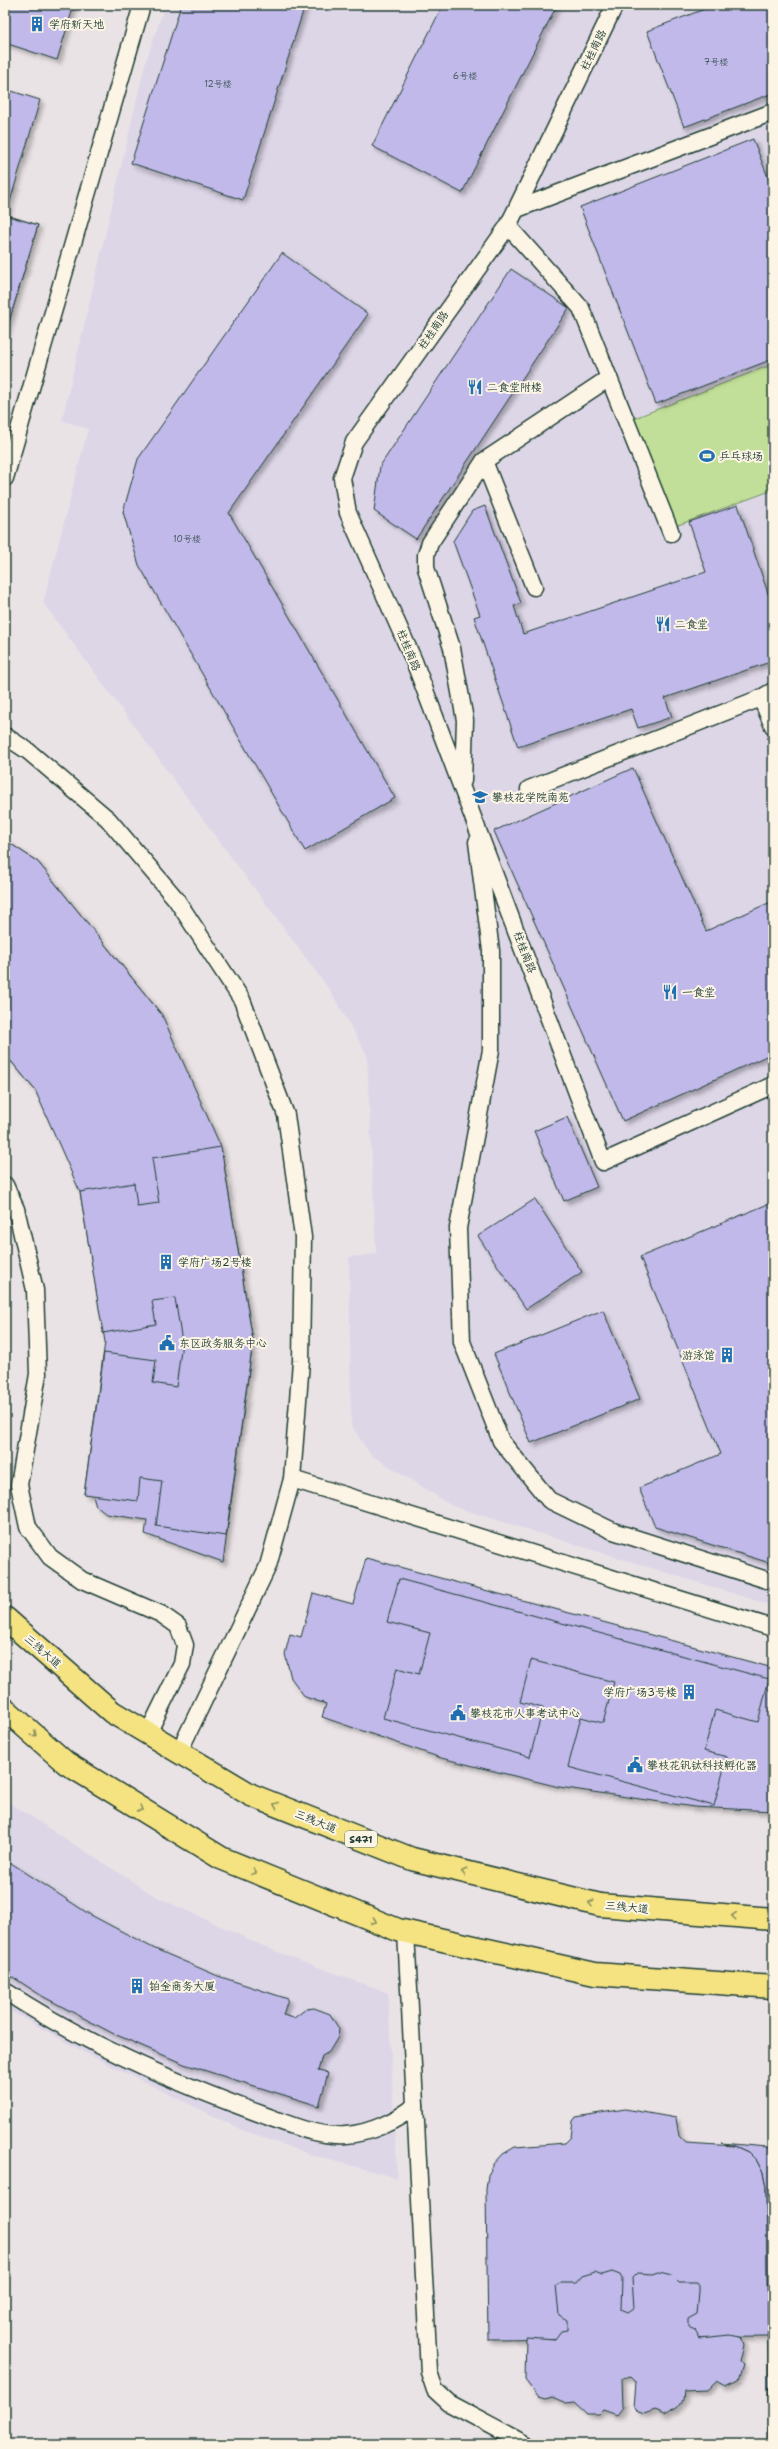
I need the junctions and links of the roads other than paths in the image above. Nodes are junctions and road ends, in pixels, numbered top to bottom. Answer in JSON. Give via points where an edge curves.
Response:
{"nodes":[{"id":1,"x":142,"y":5,"type":"edge"},
{"id":2,"x":615,"y":5,"type":"edge"},
{"id":3,"x":773,"y":112,"type":"edge"},
{"id":4,"x":517,"y":209,"type":"junction"},
{"id":5,"x":508,"y":226,"type":"junction"},
{"id":6,"x":609,"y":378,"type":"junction"},
{"id":7,"x":484,"y":461,"type":"junction"},
{"id":8,"x":5,"y":478,"type":"edge"},
{"id":9,"x":671,"y":532,"type":"dead end"},
{"id":10,"x":534,"y":587,"type":"dead end"},
{"id":11,"x":767,"y":695,"type":"edge"},
{"id":12,"x":773,"y":726,"type":"edge"},
{"id":13,"x":5,"y":736,"type":"edge"},
{"id":14,"x":462,"y":787,"type":"junction"},
{"id":15,"x":529,"y":789,"type":"dead end"},
{"id":16,"x":473,"y":813,"type":"junction"},
{"id":17,"x":773,"y":1085,"type":"edge"},
{"id":18,"x":5,"y":1185,"type":"edge"},
{"id":19,"x":292,"y":1479,"type":"junction"},
{"id":20,"x":773,"y":1582,"type":"edge"},
{"id":21,"x":5,"y":1618,"type":"edge"},
{"id":22,"x":773,"y":1628,"type":"edge"},
{"id":23,"x":6,"y":1711,"type":"edge"},
{"id":24,"x":148,"y":1733,"type":"junction"},
{"id":25,"x":179,"y":1752,"type":"junction"},
{"id":26,"x":773,"y":1919,"type":"edge"},
{"id":27,"x":406,"y":1932,"type":"junction"},
{"id":28,"x":773,"y":1987,"type":"edge"},
{"id":29,"x":5,"y":1991,"type":"edge"},
{"id":30,"x":415,"y":2106,"type":"junction"},
{"id":31,"x":526,"y":2444,"type":"edge"}],
"edges":[{"from":1,"to":8,"type":"lane"},
{"from":2,"to":4,"type":"lane","name":"柱桂南路"},
{"from":3,"to":4,"type":"lane"},
{"from":4,"to":5,"type":"lane","name":"柱桂南路"},
{"from":5,"to":6,"type":"lane","via":[[581,308]]},
{"from":5,"to":14,"type":"lane","name":"柱桂南路","via":[[354,442],[342,478],[348,513],[414,661]]},
{"from":6,"to":7,"type":"lane"},
{"from":6,"to":9,"type":"lane"},
{"from":7,"to":10,"type":"lane"},
{"from":7,"to":14,"type":"lane","via":[[430,543],[426,555],[426,568],[452,648],[465,720]]},
{"from":11,"to":12,"type":"lane"},
{"from":11,"to":15,"type":"lane"},
{"from":13,"to":19,"type":"lane","via":[[28,751],[108,820],[176,899],[242,1000],[286,1115],[303,1237],[301,1361]]},
{"from":14,"to":16,"type":"lane","name":"柱桂南路"},
{"from":16,"to":17,"type":"lane","name":"柱桂南路","via":[[603,1162]]},
{"from":16,"to":20,"type":"lane","via":[[491,951],[491,1050],[458,1228],[462,1342],[501,1441],[549,1500],[613,1531]]},
{"from":18,"to":24,"type":"lane","via":[[16,1209],[35,1290],[38,1374],[19,1485],[28,1527],[50,1557],[82,1580],[161,1614],[178,1626],[185,1645],[182,1664]]},
{"from":19,"to":22,"type":"lane"},
{"from":19,"to":25,"type":"lane","via":[[268,1566]]},
{"from":21,"to":24,"type":"main road","name":"三线大道","number":"S471","via":[[112,1712]]},
{"from":23,"to":27,"type":"main road","one_way":true,"via":[[66,1763],[221,1858]]},
{"from":24,"to":25,"type":"main road","name":"三线大道","number":"S471"},
{"from":26,"to":25,"type":"main road","name":"三线大道","number":"S471","one_way":true,"via":[[600,1905],[412,1860],[251,1795]]},
{"from":27,"to":28,"type":"main road","via":[[595,1974]]},
{"from":27,"to":30,"type":"lane"},
{"from":29,"to":30,"type":"lane","via":[[108,2049],[203,2091],[297,2127],[327,2134],[346,2135],[386,2124]]},
{"from":30,"to":31,"type":"lane","via":[[429,2372],[435,2390],[449,2403]]}]}
